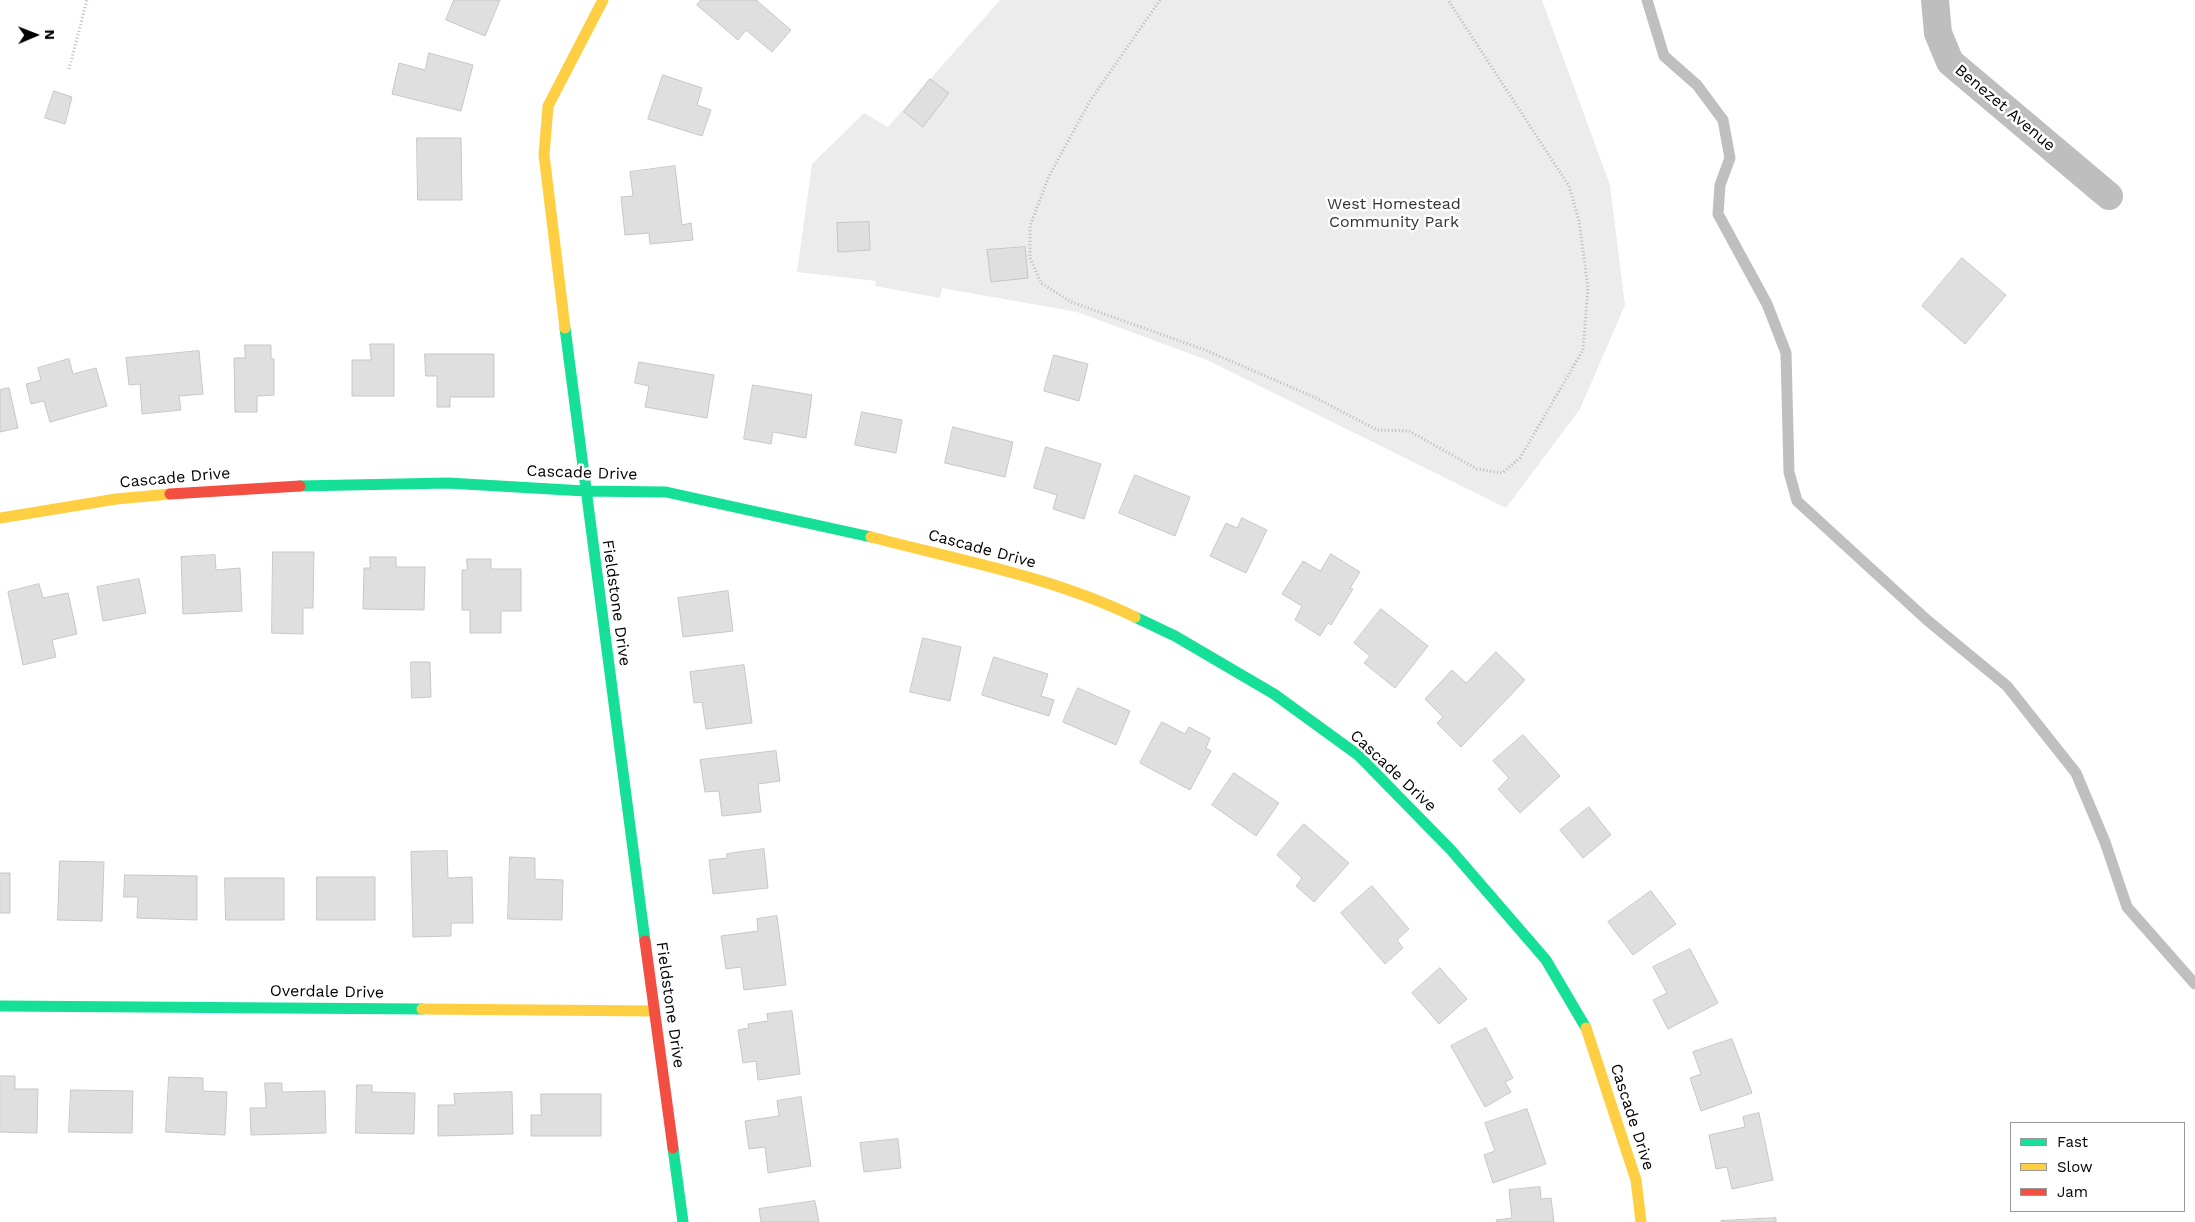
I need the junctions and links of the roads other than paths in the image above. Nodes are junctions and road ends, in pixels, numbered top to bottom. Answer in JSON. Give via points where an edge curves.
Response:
{"nodes":[{"id":1,"x":603,"y":0,"type":"edge"},
{"id":2,"x":1935,"y":0,"type":"edge"},
{"id":3,"x":2109,"y":196,"type":"dead end"},
{"id":4,"x":585,"y":491,"type":"junction"},
{"id":5,"x":0,"y":518,"type":"edge"},
{"id":6,"x":0,"y":1006,"type":"edge"},
{"id":7,"x":654,"y":1011,"type":"junction"},
{"id":8,"x":683,"y":1222,"type":"edge"},
{"id":9,"x":1641,"y":1222,"type":"edge"}],
"edges":[{"from":1,"to":4,"type":"street","name":"Fieldstone Drive","via":[[548,106],[544,155]]},
{"from":2,"to":3,"type":"street","name":"Benezet Avenue","via":[[1938,33],[1950,62]]},
{"from":4,"to":5,"type":"street","name":"Cascade Drive","via":[[448,484],[228,489],[116,499]]},
{"from":4,"to":7,"type":"street","name":"Fieldstone Drive"},
{"from":4,"to":9,"type":"street","name":"Cascade Drive","via":[[666,492],[832,527],[1029,578],[1118,608],[1175,636],[1274,694],[1358,755],[1451,850],[1546,960],[1586,1027],[1636,1180]]},
{"from":6,"to":7,"type":"street","name":"Overdale Drive"},
{"from":7,"to":8,"type":"street","name":"Fieldstone Drive"}]}
